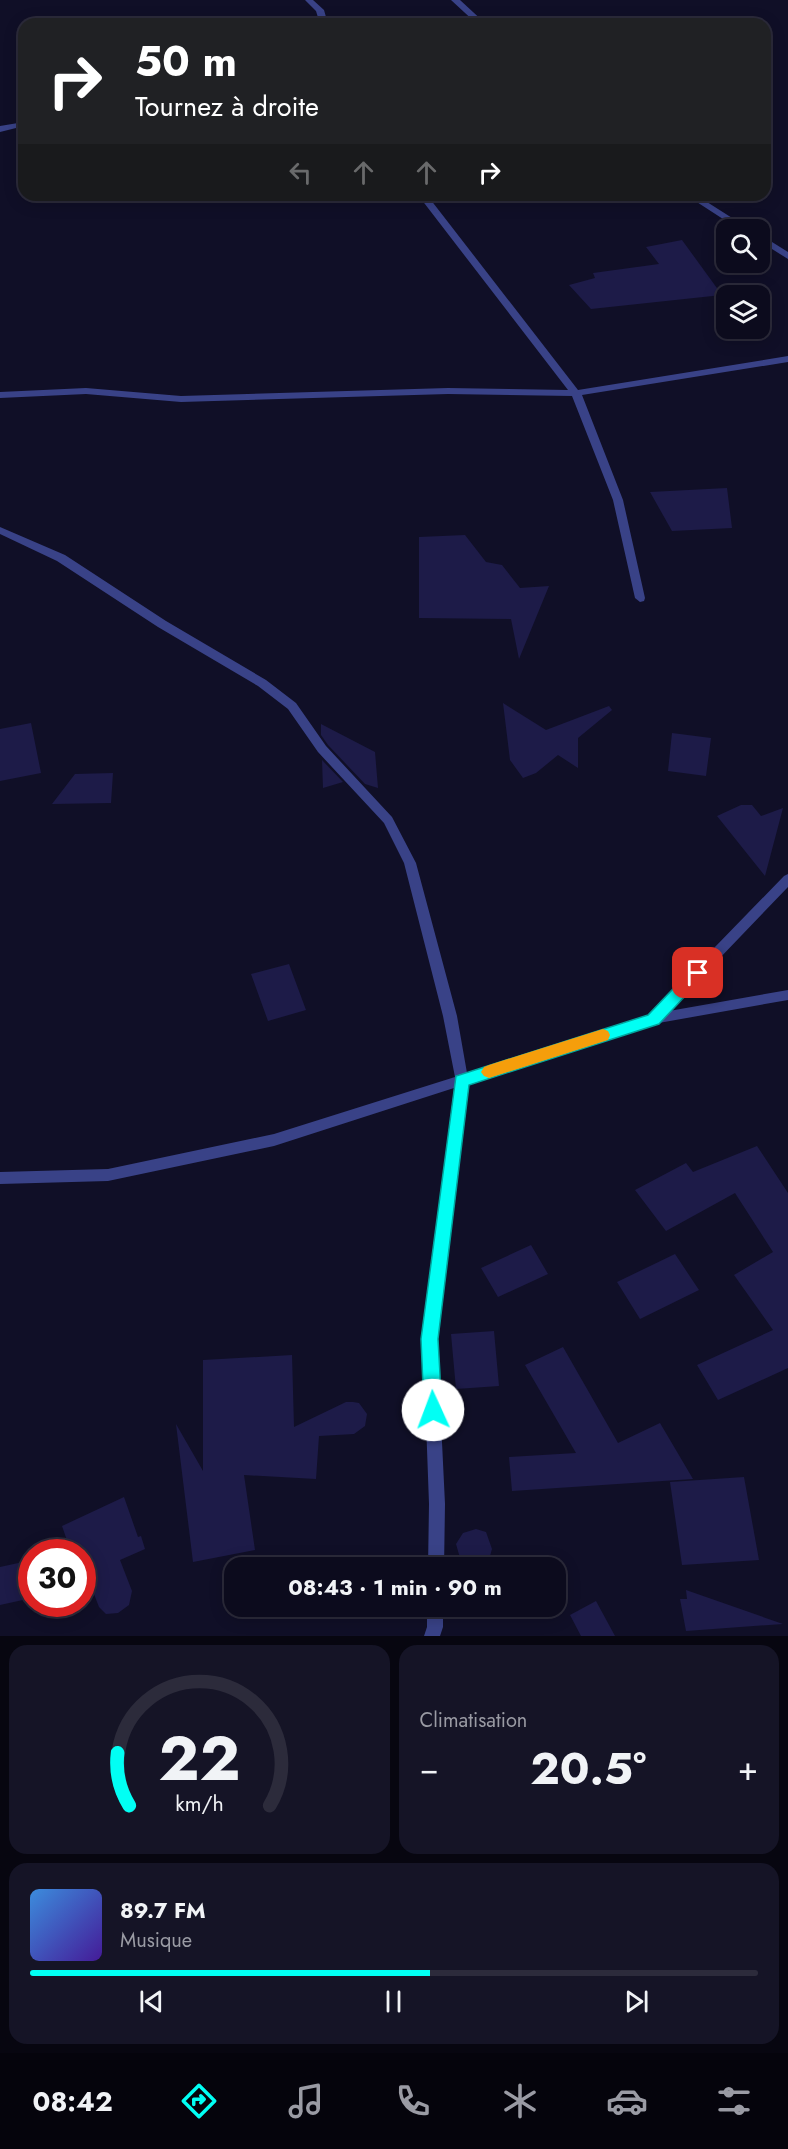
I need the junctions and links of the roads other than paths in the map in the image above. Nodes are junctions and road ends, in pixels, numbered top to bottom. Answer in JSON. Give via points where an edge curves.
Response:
{"nodes":[{"id":1,"x":309,"y":0,"type":"edge"},
{"id":2,"x":455,"y":0,"type":"edge"},
{"id":3,"x":322,"y":18,"type":"edge"},
{"id":4,"x":475,"y":18,"type":"edge"},
{"id":5,"x":18,"y":125,"type":"edge"},
{"id":6,"x":0,"y":129,"type":"edge"},
{"id":7,"x":427,"y":201,"type":"edge"},
{"id":8,"x":700,"y":201,"type":"edge"},
{"id":9,"x":729,"y":219,"type":"edge"},
{"id":10,"x":770,"y":244,"type":"edge"},
{"id":11,"x":788,"y":256,"type":"edge"},
{"id":12,"x":788,"y":359,"type":"edge"},
{"id":13,"x":576,"y":393,"type":"junction"},
{"id":14,"x":0,"y":395,"type":"edge"},
{"id":15,"x":0,"y":530,"type":"edge"},
{"id":16,"x":640,"y":598,"type":"dead end"},
{"id":17,"x":788,"y":879,"type":"edge"},
{"id":18,"x":788,"y":995,"type":"edge"},
{"id":19,"x":653,"y":1019,"type":"junction"},
{"id":20,"x":462,"y":1080,"type":"junction"},
{"id":21,"x":0,"y":1178,"type":"edge"},
{"id":22,"x":436,"y":1557,"type":"edge"},
{"id":23,"x":435,"y":1617,"type":"edge"},
{"id":24,"x":432,"y":1636,"type":"edge"}],
"edges":[{"from":1,"to":3,"type":"street"},
{"from":2,"to":4,"type":"street"},
{"from":5,"to":6,"type":"street"},
{"from":7,"to":13,"type":"street"},
{"from":8,"to":9,"type":"street"},
{"from":10,"to":11,"type":"street"},
{"from":12,"to":13,"type":"street"},
{"from":13,"to":14,"type":"street","via":[[448,391],[181,399],[86,391]]},
{"from":13,"to":16,"type":"street","via":[[618,500]]},
{"from":15,"to":20,"type":"street","via":[[61,558],[262,683],[292,706],[315,741],[388,820],[410,863],[450,1016]]},
{"from":17,"to":19,"type":"street"},
{"from":18,"to":19,"type":"street"},
{"from":19,"to":20,"type":"street"},
{"from":20,"to":21,"type":"street","via":[[274,1140],[108,1175]]},
{"from":20,"to":22,"type":"street","via":[[430,1339]]},
{"from":23,"to":24,"type":"street"}]}
